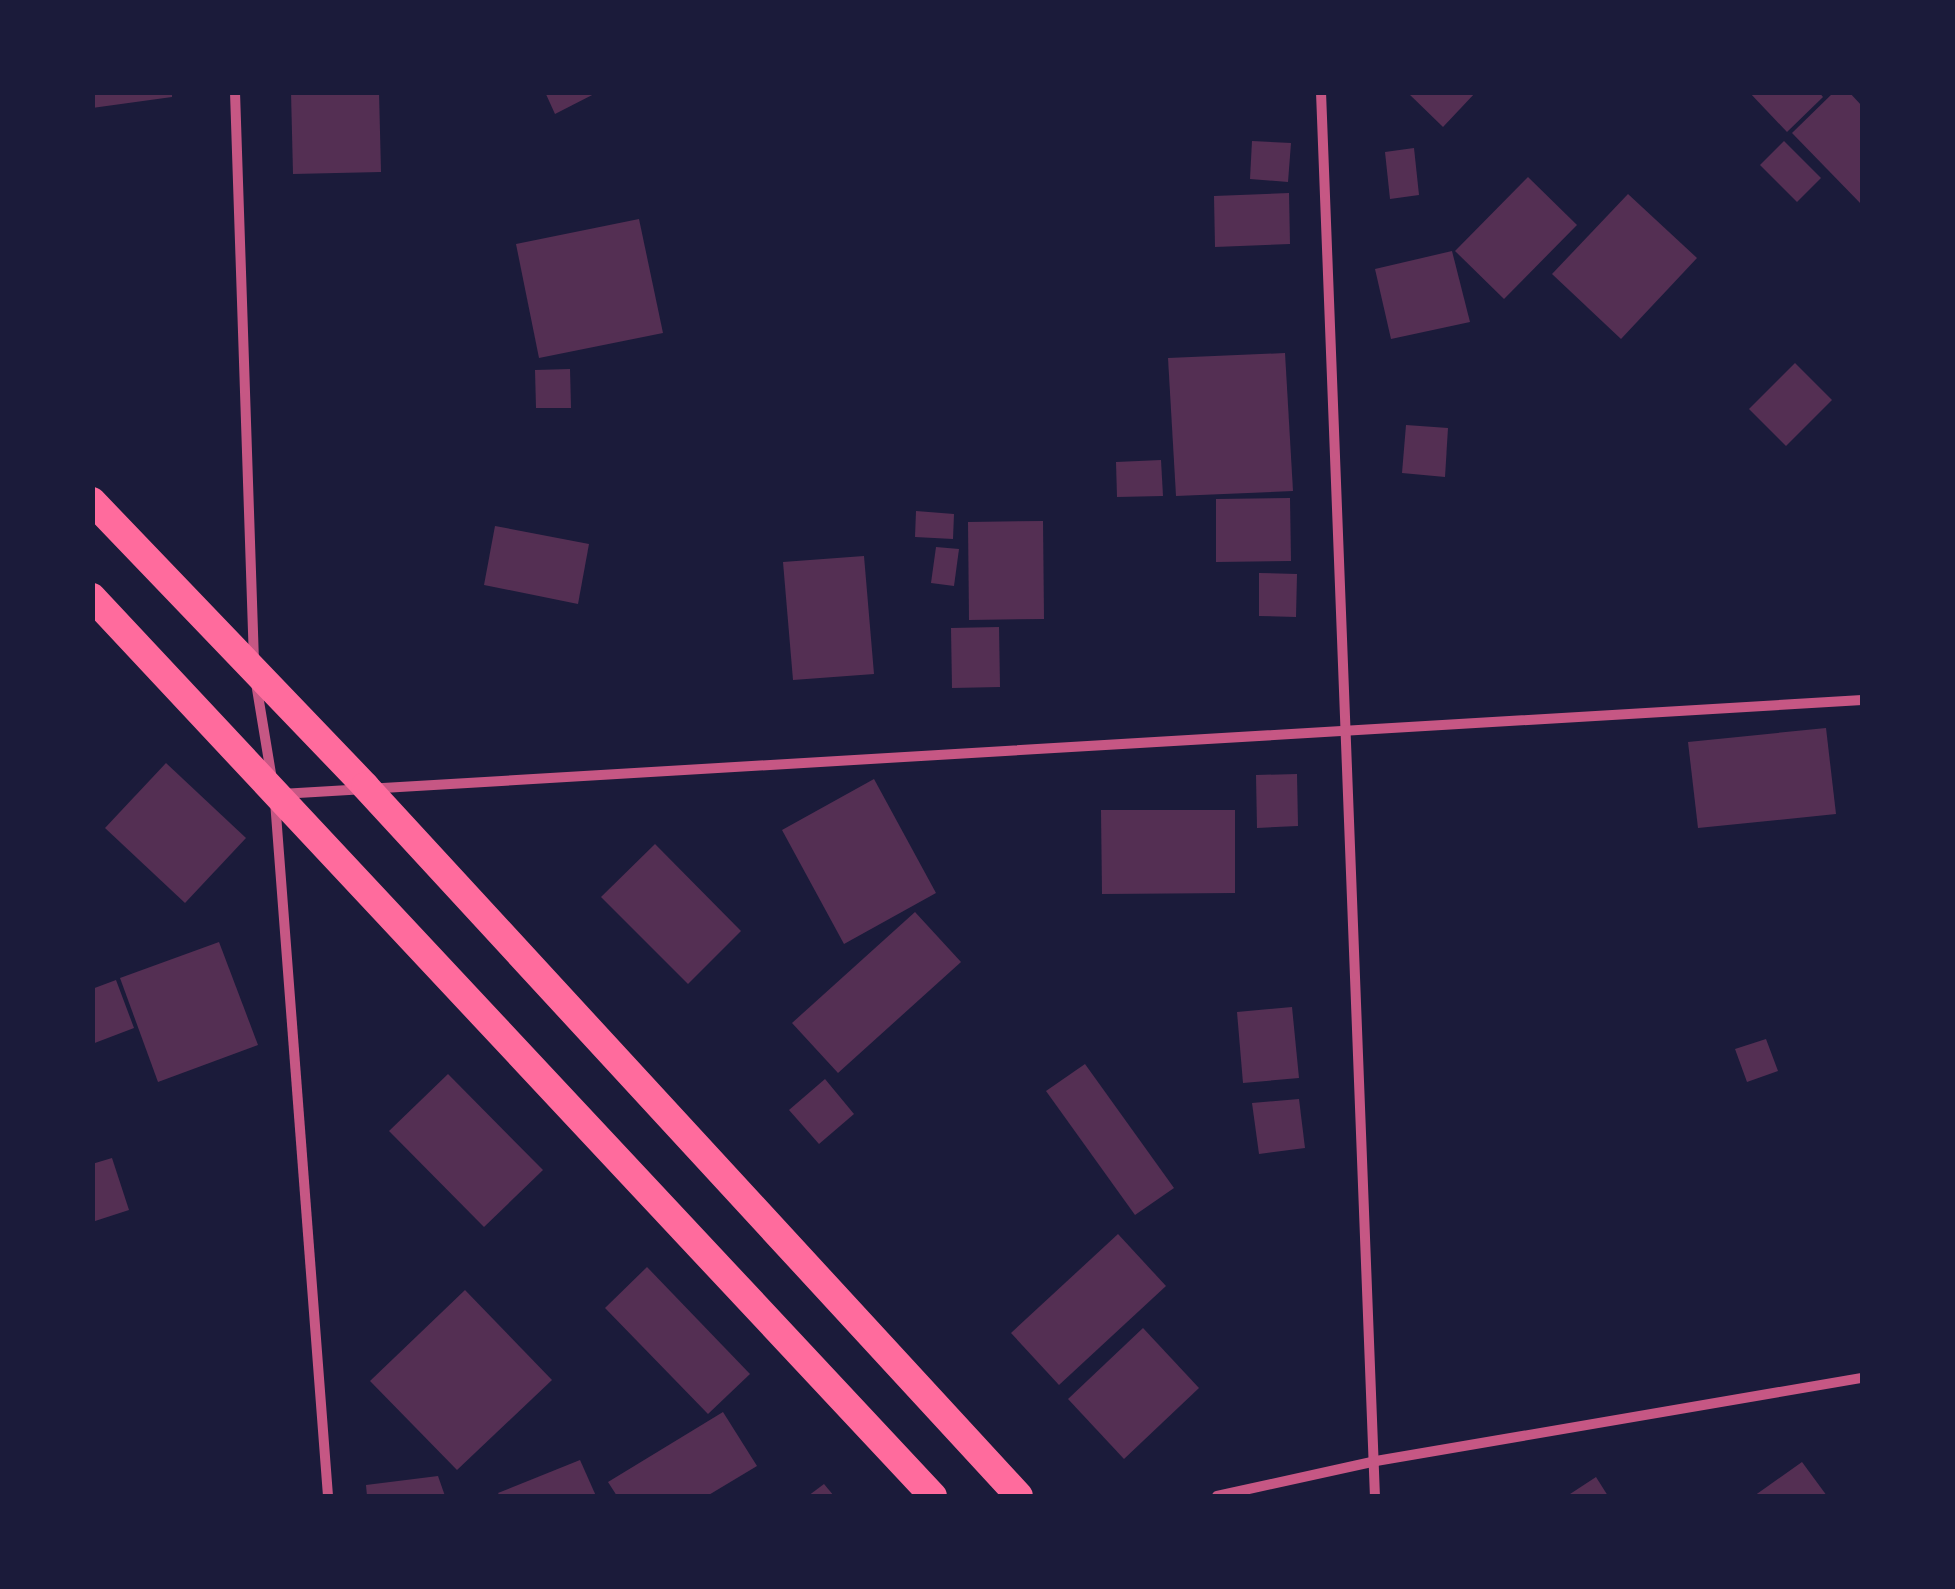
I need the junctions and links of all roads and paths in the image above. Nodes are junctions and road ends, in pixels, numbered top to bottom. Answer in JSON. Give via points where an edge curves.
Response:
{"nodes":[{"id":1,"x":235,"y":92,"type":"edge"},
{"id":2,"x":1322,"y":92,"type":"edge"},
{"id":3,"x":92,"y":502,"type":"edge"},
{"id":4,"x":92,"y":596,"type":"edge"},
{"id":5,"x":254,"y":672,"type":"junction"},
{"id":6,"x":1862,"y":700,"type":"edge"},
{"id":7,"x":1347,"y":728,"type":"junction"},
{"id":8,"x":365,"y":786,"type":"junction"},
{"id":9,"x":275,"y":794,"type":"junction"},
{"id":10,"x":1862,"y":1378,"type":"edge"},
{"id":11,"x":1376,"y":1462,"type":"junction"},
{"id":12,"x":328,"y":1496,"type":"edge"},
{"id":13,"x":933,"y":1496,"type":"edge"},
{"id":14,"x":1020,"y":1496,"type":"edge"},
{"id":15,"x":1217,"y":1496,"type":"edge"},
{"id":16,"x":1375,"y":1496,"type":"edge"}],
"edges":[{"from":1,"to":5,"type":"street"},
{"from":2,"to":7,"type":"street"},
{"from":3,"to":5,"type":"highway"},
{"from":4,"to":9,"type":"highway"},
{"from":5,"to":8,"type":"highway"},
{"from":5,"to":9,"type":"street"},
{"from":6,"to":7,"type":"street"},
{"from":7,"to":8,"type":"street"},
{"from":7,"to":11,"type":"street"},
{"from":8,"to":9,"type":"street"},
{"from":8,"to":14,"type":"highway"},
{"from":9,"to":12,"type":"street"},
{"from":9,"to":13,"type":"highway"},
{"from":10,"to":11,"type":"street"},
{"from":11,"to":15,"type":"street"},
{"from":11,"to":16,"type":"street"}]}
